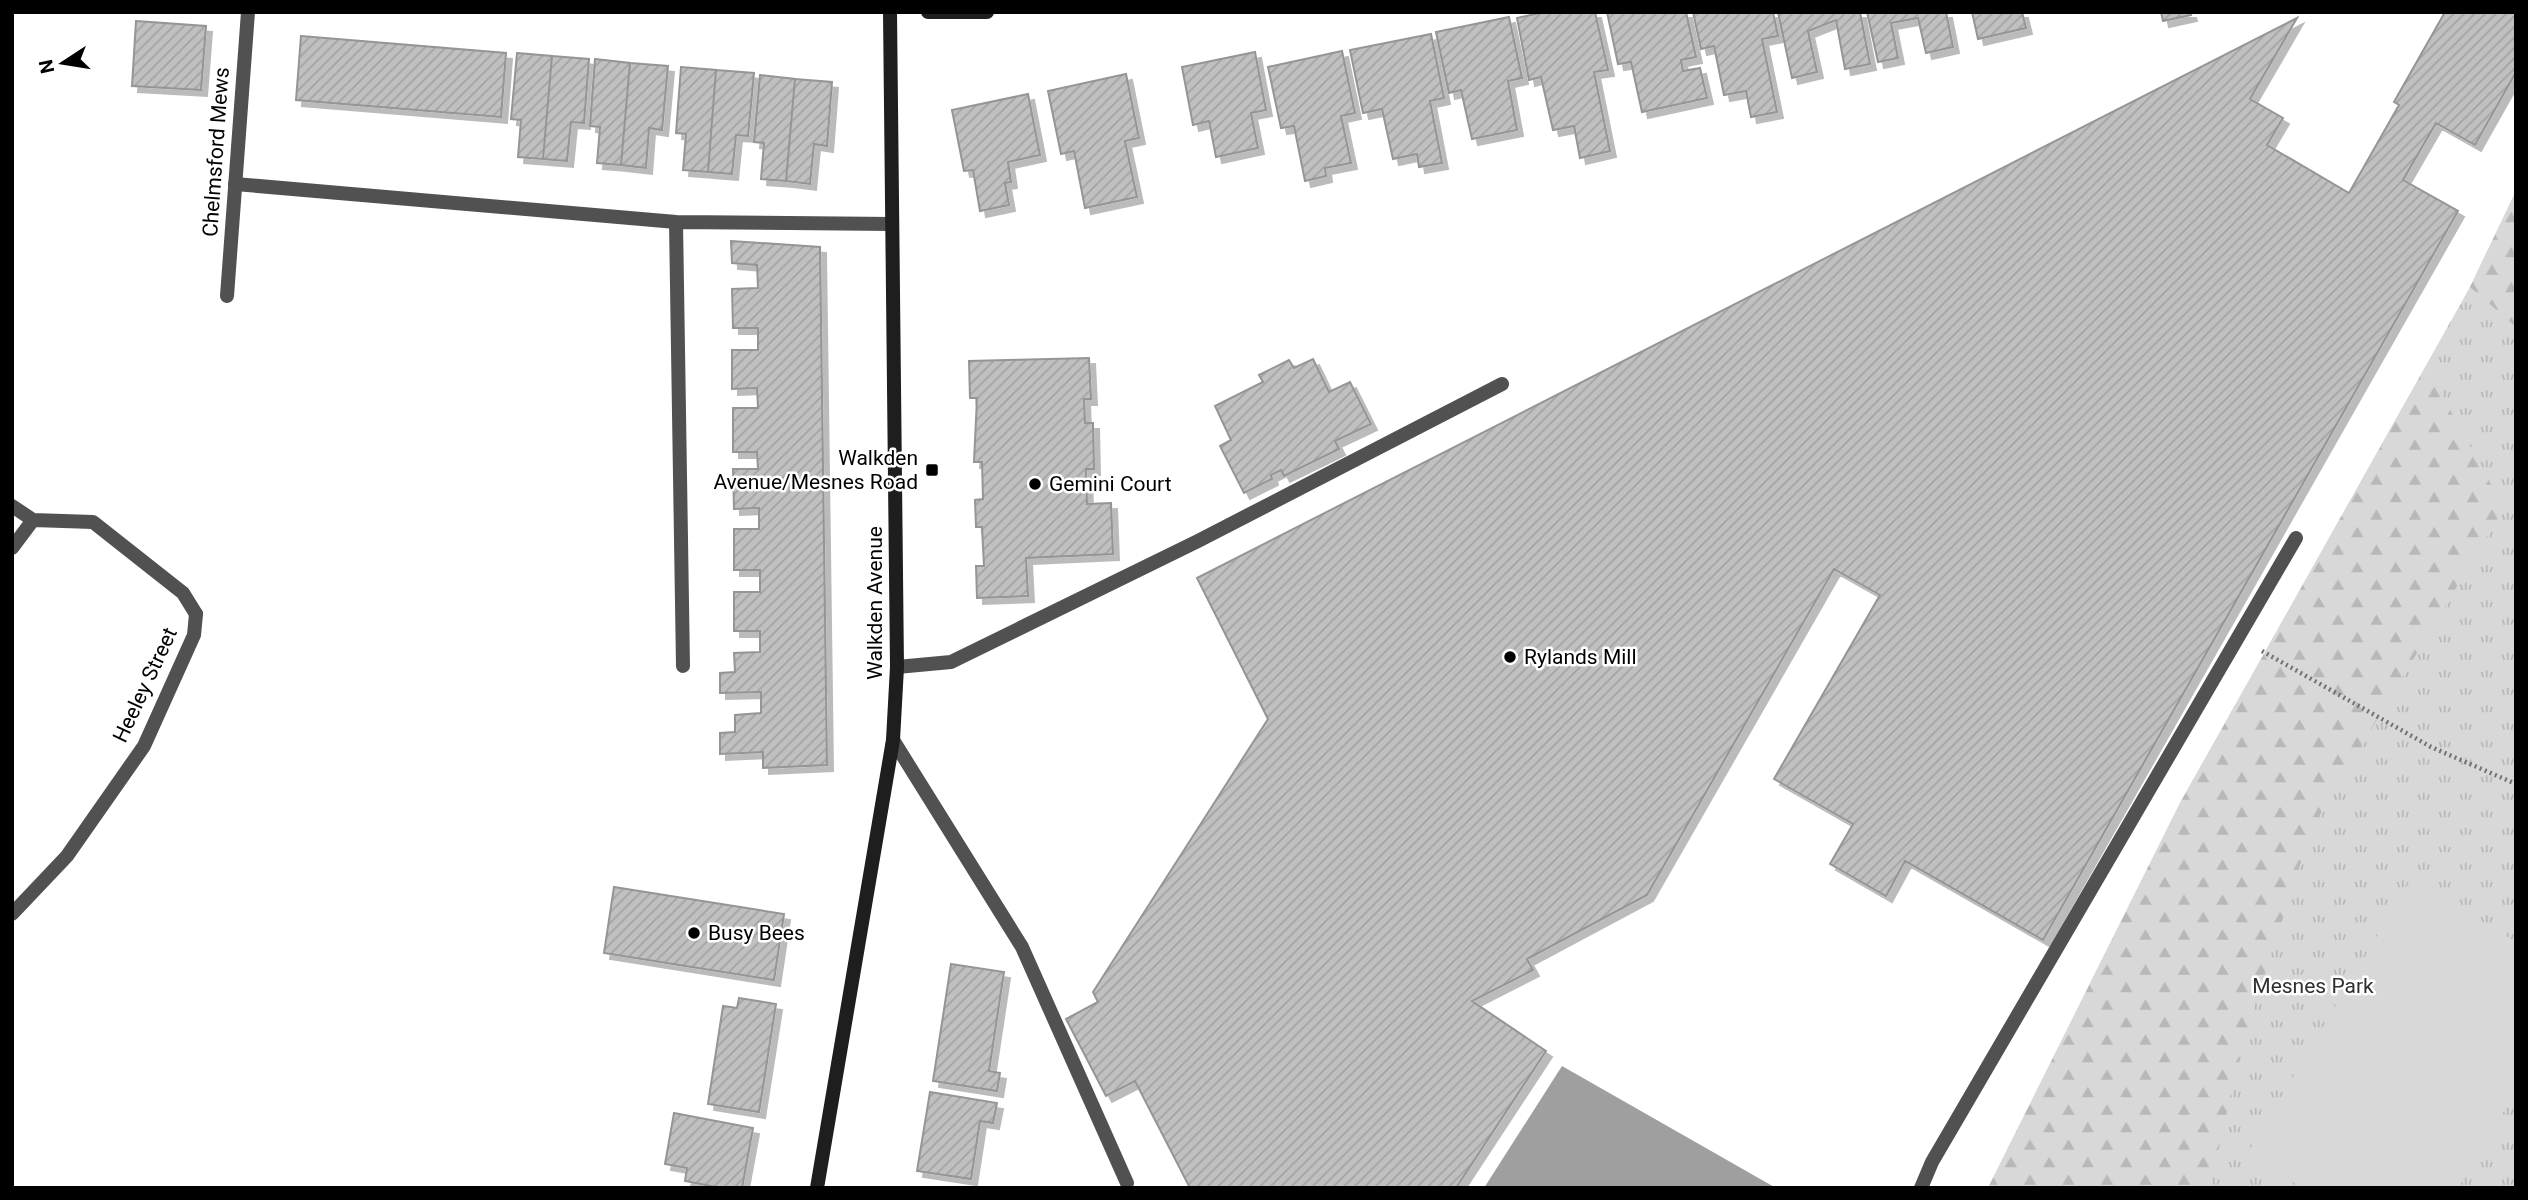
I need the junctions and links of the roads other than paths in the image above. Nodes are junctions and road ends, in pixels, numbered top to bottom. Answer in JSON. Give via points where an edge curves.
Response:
{"nodes":[{"id":1,"x":248,"y":12,"type":"edge"},
{"id":2,"x":890,"y":12,"type":"edge"},
{"id":3,"x":928,"y":12,"type":"edge"},
{"id":4,"x":988,"y":12,"type":"edge"},
{"id":5,"x":235,"y":184,"type":"junction"},
{"id":6,"x":676,"y":222,"type":"junction"},
{"id":7,"x":892,"y":224,"type":"junction"},
{"id":8,"x":227,"y":296,"type":"dead end"},
{"id":9,"x":1502,"y":384,"type":"dead end"},
{"id":10,"x":12,"y":506,"type":"edge"},
{"id":11,"x":33,"y":520,"type":"junction"},
{"id":12,"x":2296,"y":538,"type":"dead end"},
{"id":13,"x":12,"y":548,"type":"edge"},
{"id":14,"x":683,"y":666,"type":"dead end"},
{"id":15,"x":897,"y":667,"type":"junction"},
{"id":16,"x":893,"y":740,"type":"junction"},
{"id":17,"x":12,"y":914,"type":"edge"},
{"id":18,"x":1127,"y":1183,"type":"dead end"},
{"id":19,"x":817,"y":1188,"type":"edge"},
{"id":20,"x":1921,"y":1188,"type":"edge"}],
"edges":[{"from":1,"to":5,"type":"street","name":"Chelmsford Mews"},
{"from":2,"to":7,"type":"street","name":"Walkden Avenue"},
{"from":3,"to":4,"type":"street"},
{"from":5,"to":6,"type":"street"},
{"from":5,"to":8,"type":"street","name":"Chelmsford Mews"},
{"from":6,"to":7,"type":"street"},
{"from":6,"to":14,"type":"street"},
{"from":7,"to":15,"type":"street","name":"Walkden Avenue"},
{"from":9,"to":15,"type":"street","via":[[951,662]]},
{"from":10,"to":11,"type":"street"},
{"from":11,"to":13,"type":"street"},
{"from":11,"to":17,"type":"street","name":"Heeley Street","via":[[93,522],[183,593],[195,614],[194,635],[144,746],[67,856]]},
{"from":12,"to":20,"type":"street"},
{"from":15,"to":16,"type":"street","name":"Walkden Avenue"},
{"from":16,"to":18,"type":"street","via":[[1022,947]]},
{"from":16,"to":19,"type":"street","name":"Walkden Avenue"}]}
